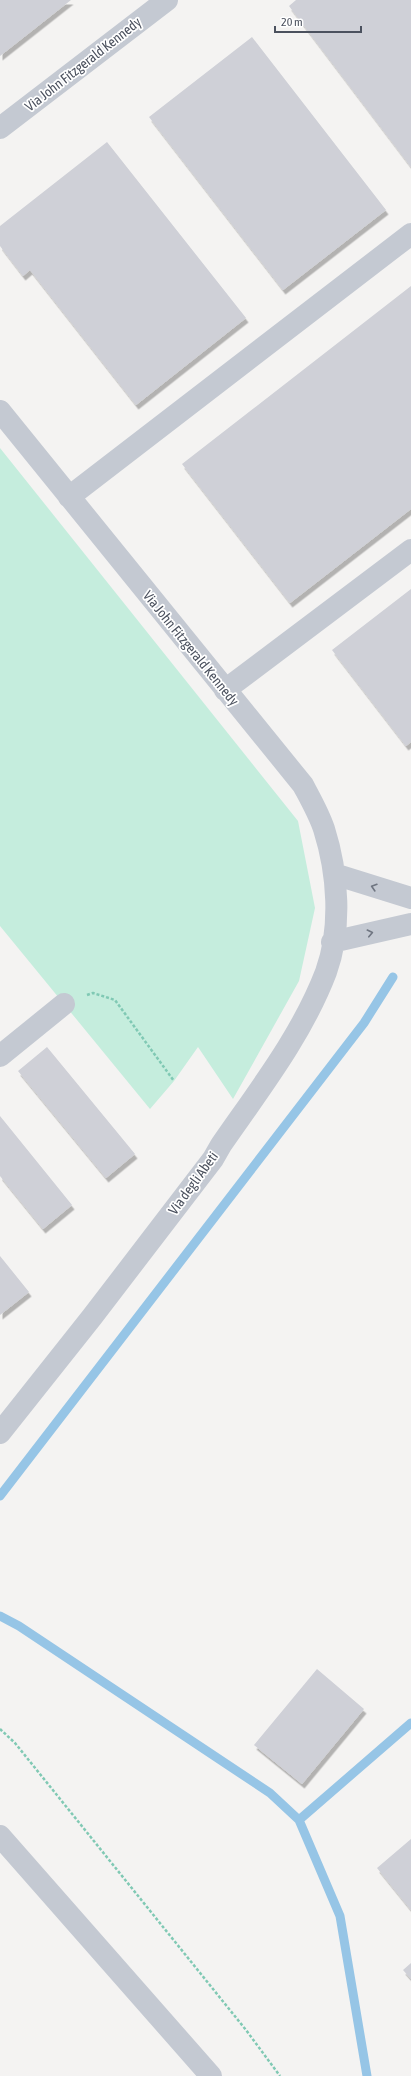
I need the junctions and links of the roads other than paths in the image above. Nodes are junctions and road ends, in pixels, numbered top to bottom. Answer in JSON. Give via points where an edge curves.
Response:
{"nodes":[{"id":1,"x":167,"y":0,"type":"edge"},
{"id":2,"x":0,"y":128,"type":"edge"},
{"id":3,"x":411,"y":234,"type":"edge"},
{"id":4,"x":0,"y":411,"type":"edge"},
{"id":5,"x":69,"y":497,"type":"junction"},
{"id":6,"x":411,"y":550,"type":"edge"},
{"id":7,"x":225,"y":690,"type":"junction"},
{"id":8,"x":334,"y":874,"type":"junction"},
{"id":9,"x":411,"y":898,"type":"edge"},
{"id":10,"x":336,"y":907,"type":"joint"},
{"id":11,"x":411,"y":924,"type":"edge"},
{"id":12,"x":332,"y":942,"type":"junction"},
{"id":13,"x":64,"y":1004,"type":"road end"},
{"id":14,"x":0,"y":1056,"type":"edge"},
{"id":15,"x":0,"y":1433,"type":"edge"},
{"id":16,"x":0,"y":1836,"type":"edge"},
{"id":17,"x":211,"y":2076,"type":"edge"}],
"edges":[{"from":1,"to":2,"type":"street","name":"Via John Fitzgerald Kennedy"},
{"from":3,"to":5,"type":"street"},
{"from":4,"to":5,"type":"street","name":"Via John Fitzgerald Kennedy"},
{"from":5,"to":7,"type":"street","name":"Via John Fitzgerald Kennedy"},
{"from":6,"to":7,"type":"street"},
{"from":7,"to":8,"type":"street","name":"Via John Fitzgerald Kennedy","via":[[303,786],[324,828]]},
{"from":9,"to":8,"type":"street","one_way":true},
{"from":8,"to":10,"type":"street","name":"Via John Fitzgerald Kennedy"},
{"from":10,"to":12,"type":"street","name":"Via degli Abeti"},
{"from":12,"to":11,"type":"street","one_way":true},
{"from":12,"to":15,"type":"street","name":"Via degli Abeti","via":[[326,971],[313,1001],[282,1056],[213,1159]]},
{"from":13,"to":14,"type":"street"},
{"from":16,"to":17,"type":"street"}]}
